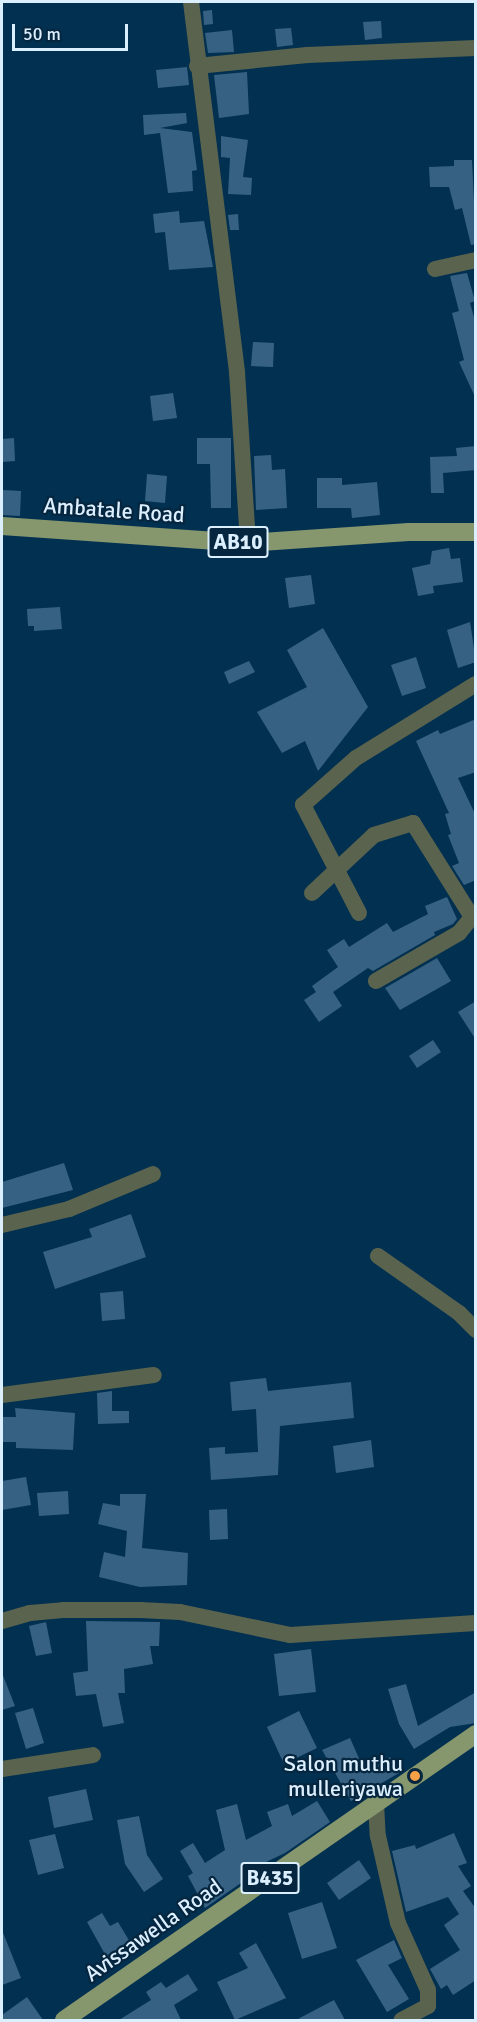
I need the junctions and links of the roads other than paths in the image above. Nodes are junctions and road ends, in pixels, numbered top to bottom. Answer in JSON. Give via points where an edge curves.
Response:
{"nodes":[{"id":1,"x":191,"y":2,"type":"edge"},
{"id":2,"x":476,"y":48,"type":"edge"},
{"id":3,"x":197,"y":66,"type":"junction"},
{"id":4,"x":476,"y":260,"type":"edge"},
{"id":5,"x":435,"y":269,"type":"dead end"},
{"id":6,"x":2,"y":526,"type":"edge"},
{"id":7,"x":476,"y":532,"type":"edge"},
{"id":8,"x":248,"y":543,"type":"junction"},
{"id":9,"x":476,"y":684,"type":"edge"},
{"id":10,"x":336,"y":874,"type":"junction"},
{"id":11,"x":312,"y":893,"type":"dead end"},
{"id":12,"x":359,"y":913,"type":"dead end"},
{"id":13,"x":376,"y":981,"type":"dead end"},
{"id":14,"x":153,"y":1174,"type":"dead end"},
{"id":15,"x":2,"y":1225,"type":"edge"},
{"id":16,"x":378,"y":1256,"type":"dead end"},
{"id":17,"x":476,"y":1330,"type":"edge"},
{"id":18,"x":154,"y":1375,"type":"dead end"},
{"id":19,"x":2,"y":1395,"type":"edge"},
{"id":20,"x":2,"y":1622,"type":"edge"},
{"id":21,"x":476,"y":1623,"type":"edge"},
{"id":22,"x":476,"y":1734,"type":"edge"},
{"id":23,"x":93,"y":1755,"type":"dead end"},
{"id":24,"x":2,"y":1769,"type":"edge"},
{"id":25,"x":376,"y":1803,"type":"junction"},
{"id":26,"x":64,"y":2020,"type":"edge"},
{"id":27,"x":402,"y":2020,"type":"edge"}],
"edges":[{"from":1,"to":3,"type":"street"},
{"from":2,"to":3,"type":"street","via":[[308,55]]},
{"from":3,"to":8,"type":"street","via":[[237,372]]},
{"from":4,"to":5,"type":"street"},
{"from":6,"to":8,"type":"main road","name":"Ambatale Road","number":"AB10"},
{"from":7,"to":8,"type":"main road","name":"Ambatale Road","number":"AB10","via":[[409,532]]},
{"from":9,"to":10,"type":"street","via":[[356,758],[303,805]]},
{"from":10,"to":11,"type":"street"},
{"from":10,"to":12,"type":"street"},
{"from":10,"to":13,"type":"street","via":[[374,835],[413,823],[472,917],[459,933]]},
{"from":14,"to":15,"type":"street","via":[[69,1209]]},
{"from":16,"to":17,"type":"street","via":[[459,1313]]},
{"from":18,"to":19,"type":"street"},
{"from":20,"to":21,"type":"street","via":[[30,1613],[63,1610],[140,1610],[180,1612],[290,1635]]},
{"from":22,"to":25,"type":"main road","name":"Avissawella Road","number":"B435"},
{"from":23,"to":24,"type":"street"},
{"from":25,"to":26,"type":"main road","name":"Avissawella Road","number":"B435"},
{"from":25,"to":27,"type":"street","via":[[378,1836],[398,1923],[428,1990],[428,2006]]}]}
